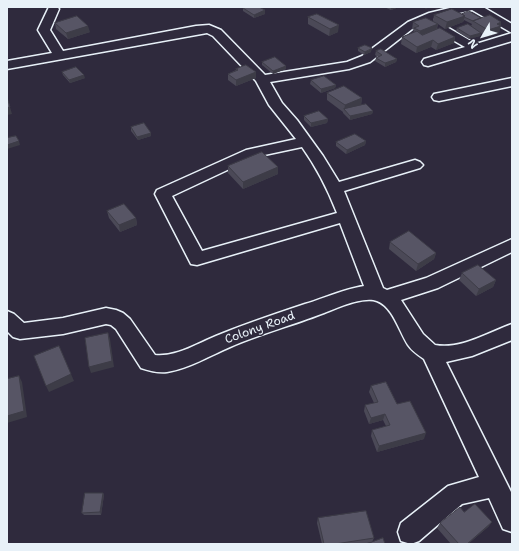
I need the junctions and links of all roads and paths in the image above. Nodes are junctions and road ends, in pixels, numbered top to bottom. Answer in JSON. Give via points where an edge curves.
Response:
{"nodes":[{"id":1,"x":469,"y":7,"type":"edge"},
{"id":2,"x":475,"y":7,"type":"edge"},
{"id":3,"x":54,"y":9,"type":"dead end"},
{"id":4,"x":424,"y":19,"type":"junction"},
{"id":5,"x":512,"y":29,"type":"edge"},
{"id":6,"x":512,"y":37,"type":"edge"},
{"id":7,"x":475,"y":48,"type":"junction"},
{"id":8,"x":60,"y":55,"type":"junction"},
{"id":9,"x":428,"y":62,"type":"dead end"},
{"id":10,"x":7,"y":65,"type":"edge"},
{"id":11,"x":262,"y":79,"type":"junction"},
{"id":12,"x":512,"y":82,"type":"edge"},
{"id":13,"x":439,"y":97,"type":"dead end"},
{"id":14,"x":306,"y":142,"type":"junction"},
{"id":15,"x":415,"y":165,"type":"dead end"},
{"id":16,"x":334,"y":189,"type":"junction"},
{"id":17,"x":346,"y":216,"type":"junction"},
{"id":18,"x":512,"y":245,"type":"edge"},
{"id":19,"x":381,"y":295,"type":"junction"},
{"id":20,"x":7,"y":319,"type":"edge"},
{"id":21,"x":512,"y":332,"type":"edge"},
{"id":22,"x":432,"y":353,"type":"junction"},
{"id":23,"x":495,"y":485,"type":"junction"},
{"id":24,"x":512,"y":520,"type":"edge"},
{"id":25,"x":410,"y":532,"type":"dead end"}],
"edges":[{"from":1,"to":4,"type":"street"},
{"from":2,"to":5,"type":"street"},
{"from":3,"to":8,"type":"street","via":[[44,30]]},
{"from":4,"to":7,"type":"street"},
{"from":4,"to":11,"type":"street","via":[[412,24],[366,59],[349,65]]},
{"from":6,"to":7,"type":"street"},
{"from":7,"to":9,"type":"street"},
{"from":8,"to":10,"type":"street"},
{"from":8,"to":11,"type":"street","via":[[209,29]]},
{"from":11,"to":14,"type":"street","via":[[276,105]]},
{"from":12,"to":13,"type":"street"},
{"from":14,"to":16,"type":"street"},
{"from":14,"to":17,"type":"street","via":[[251,153],[163,194],[197,258]]},
{"from":15,"to":16,"type":"street"},
{"from":16,"to":17,"type":"street"},
{"from":17,"to":19,"type":"street"},
{"from":18,"to":19,"type":"street","via":[[432,283]]},
{"from":19,"to":20,"type":"street","name":"Colony Road","via":[[346,297],[159,365],[148,362],[123,324],[116,318],[106,316],[63,326],[20,331]]},
{"from":19,"to":22,"type":"street","via":[[404,319],[421,346]]},
{"from":21,"to":22,"type":"street","via":[[465,351]]},
{"from":22,"to":23,"type":"street"},
{"from":23,"to":24,"type":"street"},
{"from":23,"to":25,"type":"street","via":[[456,494]]}]}
